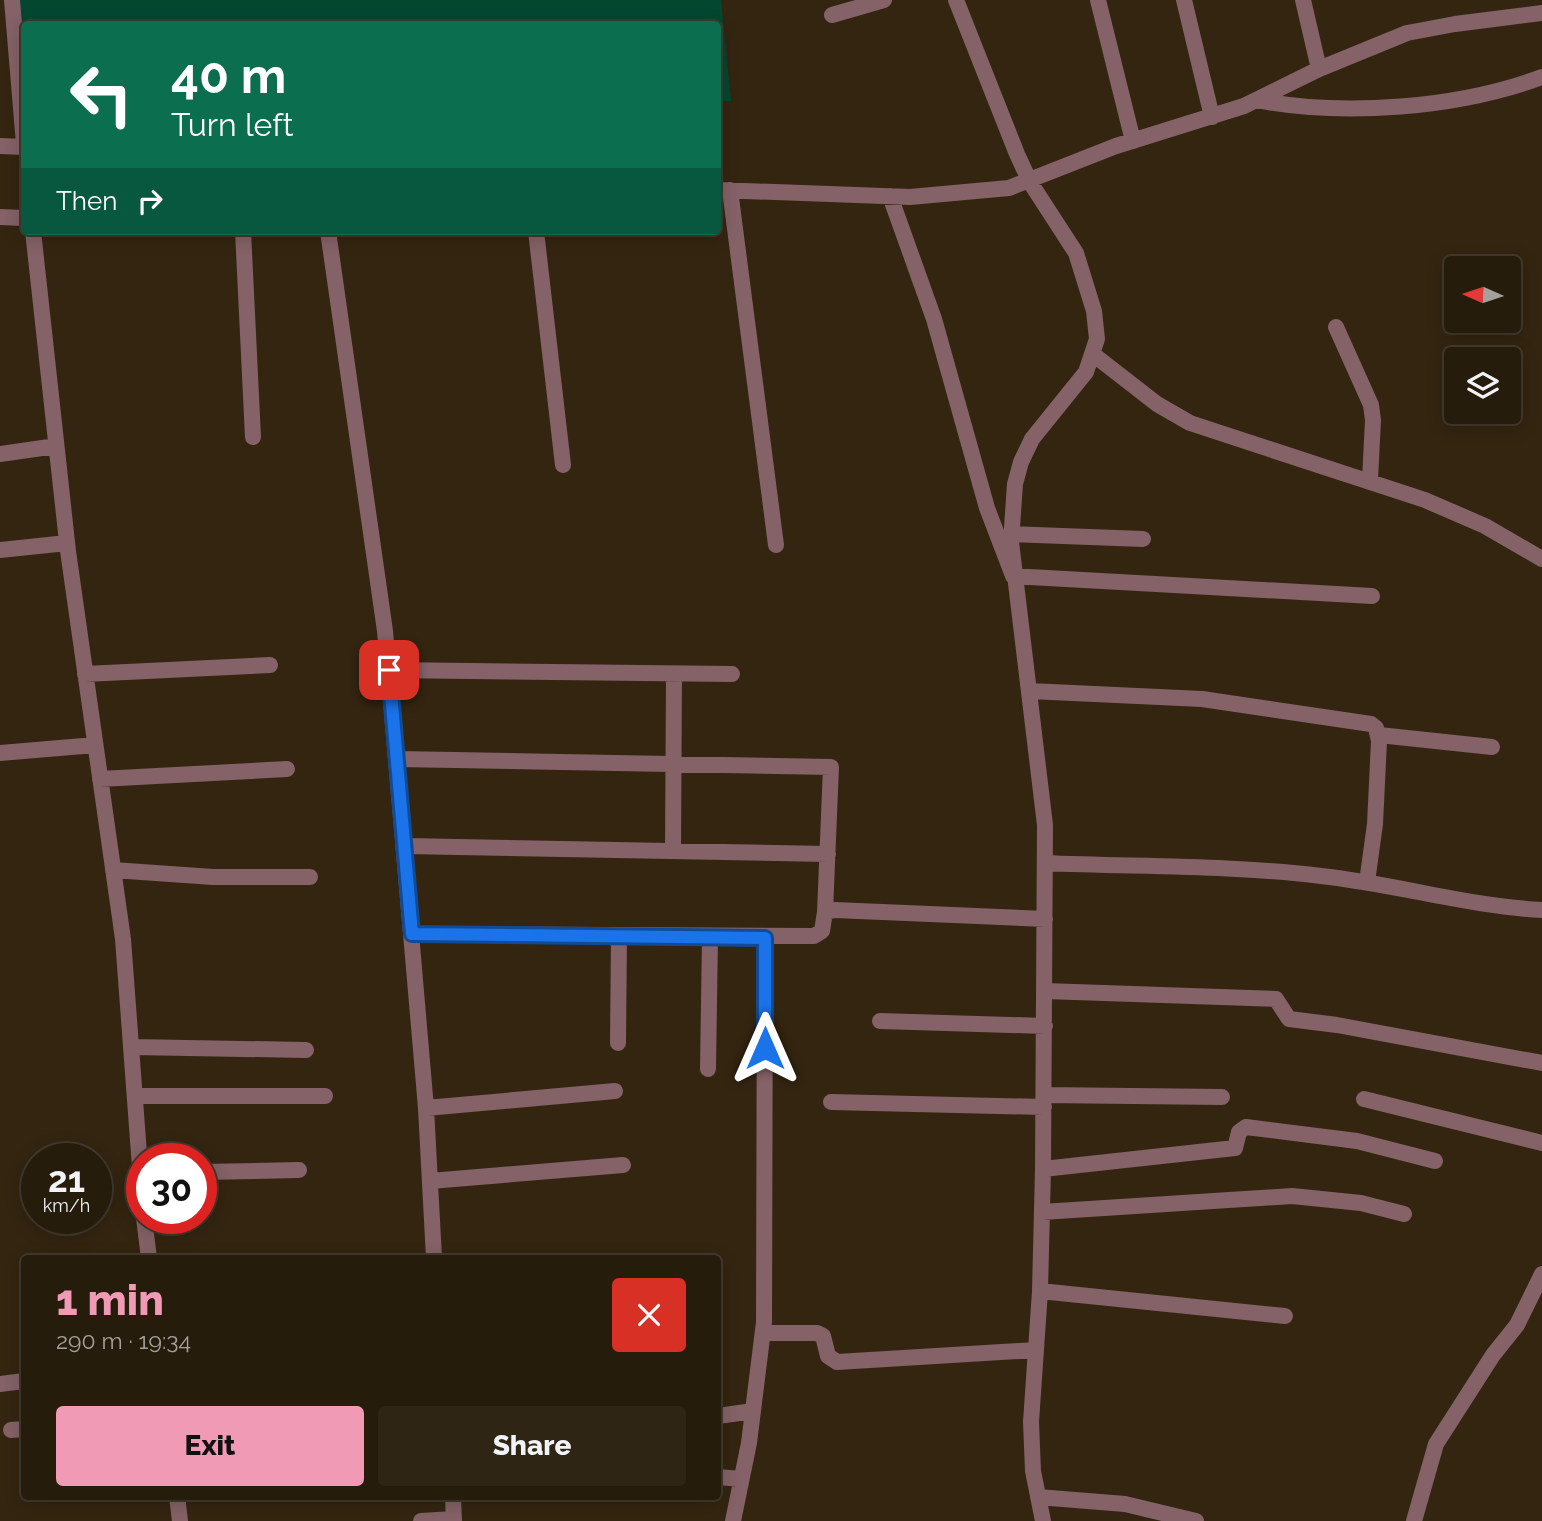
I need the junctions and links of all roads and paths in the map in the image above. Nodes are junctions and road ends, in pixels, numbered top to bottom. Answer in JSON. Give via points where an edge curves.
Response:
{"nodes":[{"id":1,"x":12,"y":0,"type":"edge"},
{"id":2,"x":884,"y":0,"type":"edge"},
{"id":3,"x":956,"y":0,"type":"edge"},
{"id":4,"x":1098,"y":0,"type":"edge"},
{"id":5,"x":1184,"y":0,"type":"edge"},
{"id":6,"x":1303,"y":0,"type":"edge"},
{"id":7,"x":1542,"y":13,"type":"edge"},
{"id":8,"x":832,"y":15,"type":"dead end"},
{"id":9,"x":1319,"y":69,"type":"junction"},
{"id":10,"x":1542,"y":78,"type":"edge"},
{"id":11,"x":1256,"y":100,"type":"junction"},
{"id":12,"x":21,"y":110,"type":"edge"},
{"id":13,"x":1212,"y":117,"type":"junction"},
{"id":14,"x":1133,"y":141,"type":"junction"},
{"id":15,"x":0,"y":146,"type":"edge"},
{"id":16,"x":21,"y":146,"type":"edge"},
{"id":17,"x":1030,"y":182,"type":"junction"},
{"id":18,"x":724,"y":190,"type":"edge"},
{"id":19,"x":890,"y":196,"type":"junction"},
{"id":20,"x":0,"y":218,"type":"edge"},
{"id":21,"x":21,"y":218,"type":"edge"},
{"id":22,"x":33,"y":235,"type":"edge"},
{"id":23,"x":243,"y":235,"type":"edge"},
{"id":24,"x":329,"y":235,"type":"edge"},
{"id":25,"x":536,"y":235,"type":"edge"},
{"id":26,"x":1336,"y":327,"type":"dead end"},
{"id":27,"x":1094,"y":355,"type":"junction"},
{"id":28,"x":253,"y":438,"type":"dead end"},
{"id":29,"x":56,"y":446,"type":"junction"},
{"id":30,"x":0,"y":454,"type":"edge"},
{"id":31,"x":563,"y":465,"type":"dead end"},
{"id":32,"x":1370,"y":480,"type":"junction"},
{"id":33,"x":1011,"y":534,"type":"junction"},
{"id":34,"x":1143,"y":539,"type":"dead end"},
{"id":35,"x":68,"y":543,"type":"junction"},
{"id":36,"x":776,"y":545,"type":"dead end"},
{"id":37,"x":0,"y":550,"type":"edge"},
{"id":38,"x":1542,"y":559,"type":"edge"},
{"id":39,"x":1013,"y":576,"type":"junction"},
{"id":40,"x":1372,"y":596,"type":"dead end"},
{"id":41,"x":270,"y":665,"type":"dead end"},
{"id":42,"x":389,"y":670,"type":"junction"},
{"id":43,"x":85,"y":674,"type":"junction"},
{"id":44,"x":674,"y":674,"type":"junction"},
{"id":45,"x":732,"y":674,"type":"dead end"},
{"id":46,"x":1030,"y":691,"type":"junction"},
{"id":47,"x":1379,"y":735,"type":"junction"},
{"id":48,"x":95,"y":745,"type":"junction"},
{"id":49,"x":1492,"y":747,"type":"dead end"},
{"id":50,"x":0,"y":753,"type":"edge"},
{"id":51,"x":398,"y":759,"type":"junction"},
{"id":52,"x":673,"y":762,"type":"junction"},
{"id":53,"x":287,"y":769,"type":"dead end"},
{"id":54,"x":100,"y":779,"type":"junction"},
{"id":55,"x":405,"y":846,"type":"junction"},
{"id":56,"x":673,"y":851,"type":"junction"},
{"id":57,"x":828,"y":854,"type":"junction"},
{"id":58,"x":1045,"y":863,"type":"junction"},
{"id":59,"x":113,"y":870,"type":"junction"},
{"id":60,"x":310,"y":877,"type":"dead end"},
{"id":61,"x":1367,"y":882,"type":"junction"},
{"id":62,"x":1542,"y":910,"type":"edge"},
{"id":63,"x":825,"y":912,"type":"junction"},
{"id":64,"x":1045,"y":919,"type":"junction"},
{"id":65,"x":412,"y":934,"type":"junction"},
{"id":66,"x":619,"y":934,"type":"junction"},
{"id":67,"x":710,"y":937,"type":"junction"},
{"id":68,"x":765,"y":938,"type":"junction"},
{"id":69,"x":1045,"y":991,"type":"junction"},
{"id":70,"x":880,"y":1021,"type":"dead end"},
{"id":71,"x":1045,"y":1026,"type":"junction"},
{"id":72,"x":618,"y":1043,"type":"dead end"},
{"id":73,"x":133,"y":1047,"type":"junction"},
{"id":74,"x":306,"y":1050,"type":"dead end"},
{"id":75,"x":1542,"y":1063,"type":"edge"},
{"id":76,"x":708,"y":1069,"type":"dead end"},
{"id":77,"x":615,"y":1091,"type":"dead end"},
{"id":78,"x":135,"y":1096,"type":"junction"},
{"id":79,"x":325,"y":1096,"type":"dead end"},
{"id":80,"x":1222,"y":1097,"type":"dead end"},
{"id":81,"x":1364,"y":1099,"type":"dead end"},
{"id":82,"x":1044,"y":1101,"type":"junction"},
{"id":83,"x":831,"y":1102,"type":"dead end"},
{"id":84,"x":426,"y":1108,"type":"junction"},
{"id":85,"x":139,"y":1143,"type":"edge"},
{"id":86,"x":1542,"y":1143,"type":"edge"},
{"id":87,"x":1435,"y":1161,"type":"dead end"},
{"id":88,"x":623,"y":1165,"type":"dead end"},
{"id":89,"x":1043,"y":1169,"type":"junction"},
{"id":90,"x":299,"y":1170,"type":"dead end"},
{"id":91,"x":217,"y":1172,"type":"edge"},
{"id":92,"x":430,"y":1181,"type":"junction"},
{"id":93,"x":1042,"y":1212,"type":"junction"},
{"id":94,"x":1404,"y":1214,"type":"dead end"},
{"id":95,"x":146,"y":1234,"type":"edge"},
{"id":96,"x":149,"y":1255,"type":"edge"},
{"id":97,"x":434,"y":1255,"type":"edge"},
{"id":98,"x":1542,"y":1274,"type":"edge"},
{"id":99,"x":1040,"y":1291,"type":"junction"},
{"id":100,"x":1285,"y":1316,"type":"dead end"},
{"id":101,"x":763,"y":1333,"type":"junction"},
{"id":102,"x":1036,"y":1350,"type":"junction"},
{"id":103,"x":21,"y":1381,"type":"edge"},
{"id":104,"x":0,"y":1384,"type":"edge"},
{"id":105,"x":753,"y":1411,"type":"junction"},
{"id":106,"x":721,"y":1416,"type":"edge"},
{"id":107,"x":721,"y":1477,"type":"edge"},
{"id":108,"x":741,"y":1479,"type":"junction"},
{"id":109,"x":1038,"y":1497,"type":"junction"},
{"id":110,"x":177,"y":1500,"type":"edge"},
{"id":111,"x":453,"y":1500,"type":"edge"},
{"id":112,"x":454,"y":1520,"type":"edge"},
{"id":113,"x":180,"y":1521,"type":"edge"},
{"id":114,"x":421,"y":1521,"type":"edge"},
{"id":115,"x":733,"y":1521,"type":"edge"},
{"id":116,"x":1043,"y":1521,"type":"edge"},
{"id":117,"x":1196,"y":1521,"type":"edge"},
{"id":118,"x":1415,"y":1521,"type":"edge"}],
"edges":[{"from":1,"to":12,"type":"street"},
{"from":2,"to":8,"type":"street"},
{"from":3,"to":17,"type":"street"},
{"from":4,"to":14,"type":"street"},
{"from":5,"to":13,"type":"street"},
{"from":6,"to":9,"type":"street"},
{"from":7,"to":9,"type":"street","via":[[1406,33]]},
{"from":9,"to":11,"type":"street"},
{"from":10,"to":11,"type":"street","via":[[1467,97],[1415,104],[1320,108]]},
{"from":11,"to":13,"type":"street"},
{"from":13,"to":14,"type":"street"},
{"from":14,"to":17,"type":"street"},
{"from":15,"to":16,"type":"street"},
{"from":17,"to":19,"type":"street","via":[[982,191]]},
{"from":17,"to":27,"type":"street","via":[[1076,253],[1094,312]]},
{"from":18,"to":19,"type":"street"},
{"from":18,"to":36,"type":"street"},
{"from":19,"to":39,"type":"street","via":[[934,319],[987,508]]},
{"from":20,"to":21,"type":"street"},
{"from":22,"to":29,"type":"street"},
{"from":23,"to":28,"type":"street"},
{"from":24,"to":42,"type":"street"},
{"from":25,"to":31,"type":"street"},
{"from":26,"to":32,"type":"street","via":[[1371,405]]},
{"from":27,"to":32,"type":"street","via":[[1157,404],[1190,423]]},
{"from":27,"to":33,"type":"street","via":[[1021,461]]},
{"from":29,"to":30,"type":"street"},
{"from":29,"to":35,"type":"street"},
{"from":32,"to":38,"type":"street","via":[[1485,526]]},
{"from":33,"to":34,"type":"street"},
{"from":33,"to":39,"type":"street"},
{"from":35,"to":37,"type":"street"},
{"from":35,"to":43,"type":"street"},
{"from":39,"to":40,"type":"street"},
{"from":39,"to":46,"type":"street"},
{"from":41,"to":43,"type":"street"},
{"from":42,"to":44,"type":"street"},
{"from":42,"to":51,"type":"street"},
{"from":43,"to":48,"type":"street"},
{"from":44,"to":45,"type":"street"},
{"from":44,"to":52,"type":"street"},
{"from":46,"to":47,"type":"street","via":[[1157,695],[1258,705],[1359,721],[1371,724]]},
{"from":46,"to":58,"type":"street","via":[[1042,783]]},
{"from":47,"to":49,"type":"street"},
{"from":47,"to":61,"type":"street","via":[[1376,824]]},
{"from":48,"to":50,"type":"street"},
{"from":48,"to":54,"type":"street"},
{"from":51,"to":52,"type":"street"},
{"from":51,"to":55,"type":"street"},
{"from":52,"to":56,"type":"street"},
{"from":52,"to":57,"type":"street","via":[[831,767]]},
{"from":53,"to":54,"type":"street"},
{"from":54,"to":59,"type":"street"},
{"from":55,"to":56,"type":"street"},
{"from":55,"to":65,"type":"street"},
{"from":56,"to":57,"type":"street"},
{"from":57,"to":63,"type":"street"},
{"from":58,"to":61,"type":"street","via":[[1263,872]]},
{"from":58,"to":64,"type":"street"},
{"from":59,"to":60,"type":"street"},
{"from":59,"to":73,"type":"street"},
{"from":61,"to":62,"type":"street","via":[[1463,901]]},
{"from":63,"to":64,"type":"street"},
{"from":63,"to":68,"type":"street","via":[[819,935]]},
{"from":64,"to":69,"type":"street"},
{"from":65,"to":66,"type":"street"},
{"from":65,"to":84,"type":"street"},
{"from":66,"to":67,"type":"street"},
{"from":66,"to":72,"type":"street"},
{"from":67,"to":68,"type":"street"},
{"from":67,"to":76,"type":"street"},
{"from":68,"to":101,"type":"street"},
{"from":69,"to":71,"type":"street"},
{"from":69,"to":75,"type":"street","via":[[1276,999],[1289,1019]]},
{"from":70,"to":71,"type":"street"},
{"from":71,"to":82,"type":"street"},
{"from":73,"to":74,"type":"street"},
{"from":73,"to":78,"type":"street"},
{"from":77,"to":84,"type":"street"},
{"from":78,"to":79,"type":"street"},
{"from":78,"to":85,"type":"street"},
{"from":80,"to":82,"type":"street"},
{"from":81,"to":86,"type":"street"},
{"from":82,"to":83,"type":"street"},
{"from":82,"to":89,"type":"street"},
{"from":84,"to":92,"type":"street"},
{"from":87,"to":89,"type":"street","via":[[1357,1141],[1246,1127],[1239,1132],[1235,1148]]},
{"from":88,"to":92,"type":"street"},
{"from":89,"to":93,"type":"street"},
{"from":90,"to":91,"type":"street"},
{"from":92,"to":97,"type":"street"},
{"from":93,"to":94,"type":"street","via":[[1292,1196],[1360,1203]]},
{"from":93,"to":99,"type":"street"},
{"from":95,"to":96,"type":"street"},
{"from":98,"to":118,"type":"street","via":[[1513,1331],[1436,1444]]},
{"from":99,"to":100,"type":"street"},
{"from":99,"to":102,"type":"street"},
{"from":101,"to":102,"type":"street","via":[[817,1333],[823,1336],[831,1360],[844,1363]]},
{"from":101,"to":105,"type":"street"},
{"from":102,"to":109,"type":"street","via":[[1031,1422]]},
{"from":103,"to":104,"type":"street"},
{"from":105,"to":106,"type":"street"},
{"from":105,"to":108,"type":"street"},
{"from":107,"to":108,"type":"street"},
{"from":108,"to":115,"type":"street"},
{"from":109,"to":116,"type":"street"},
{"from":109,"to":117,"type":"street","via":[[1125,1504]]},
{"from":110,"to":113,"type":"street"},
{"from":111,"to":112,"type":"street"},
{"from":112,"to":114,"type":"street"}]}
